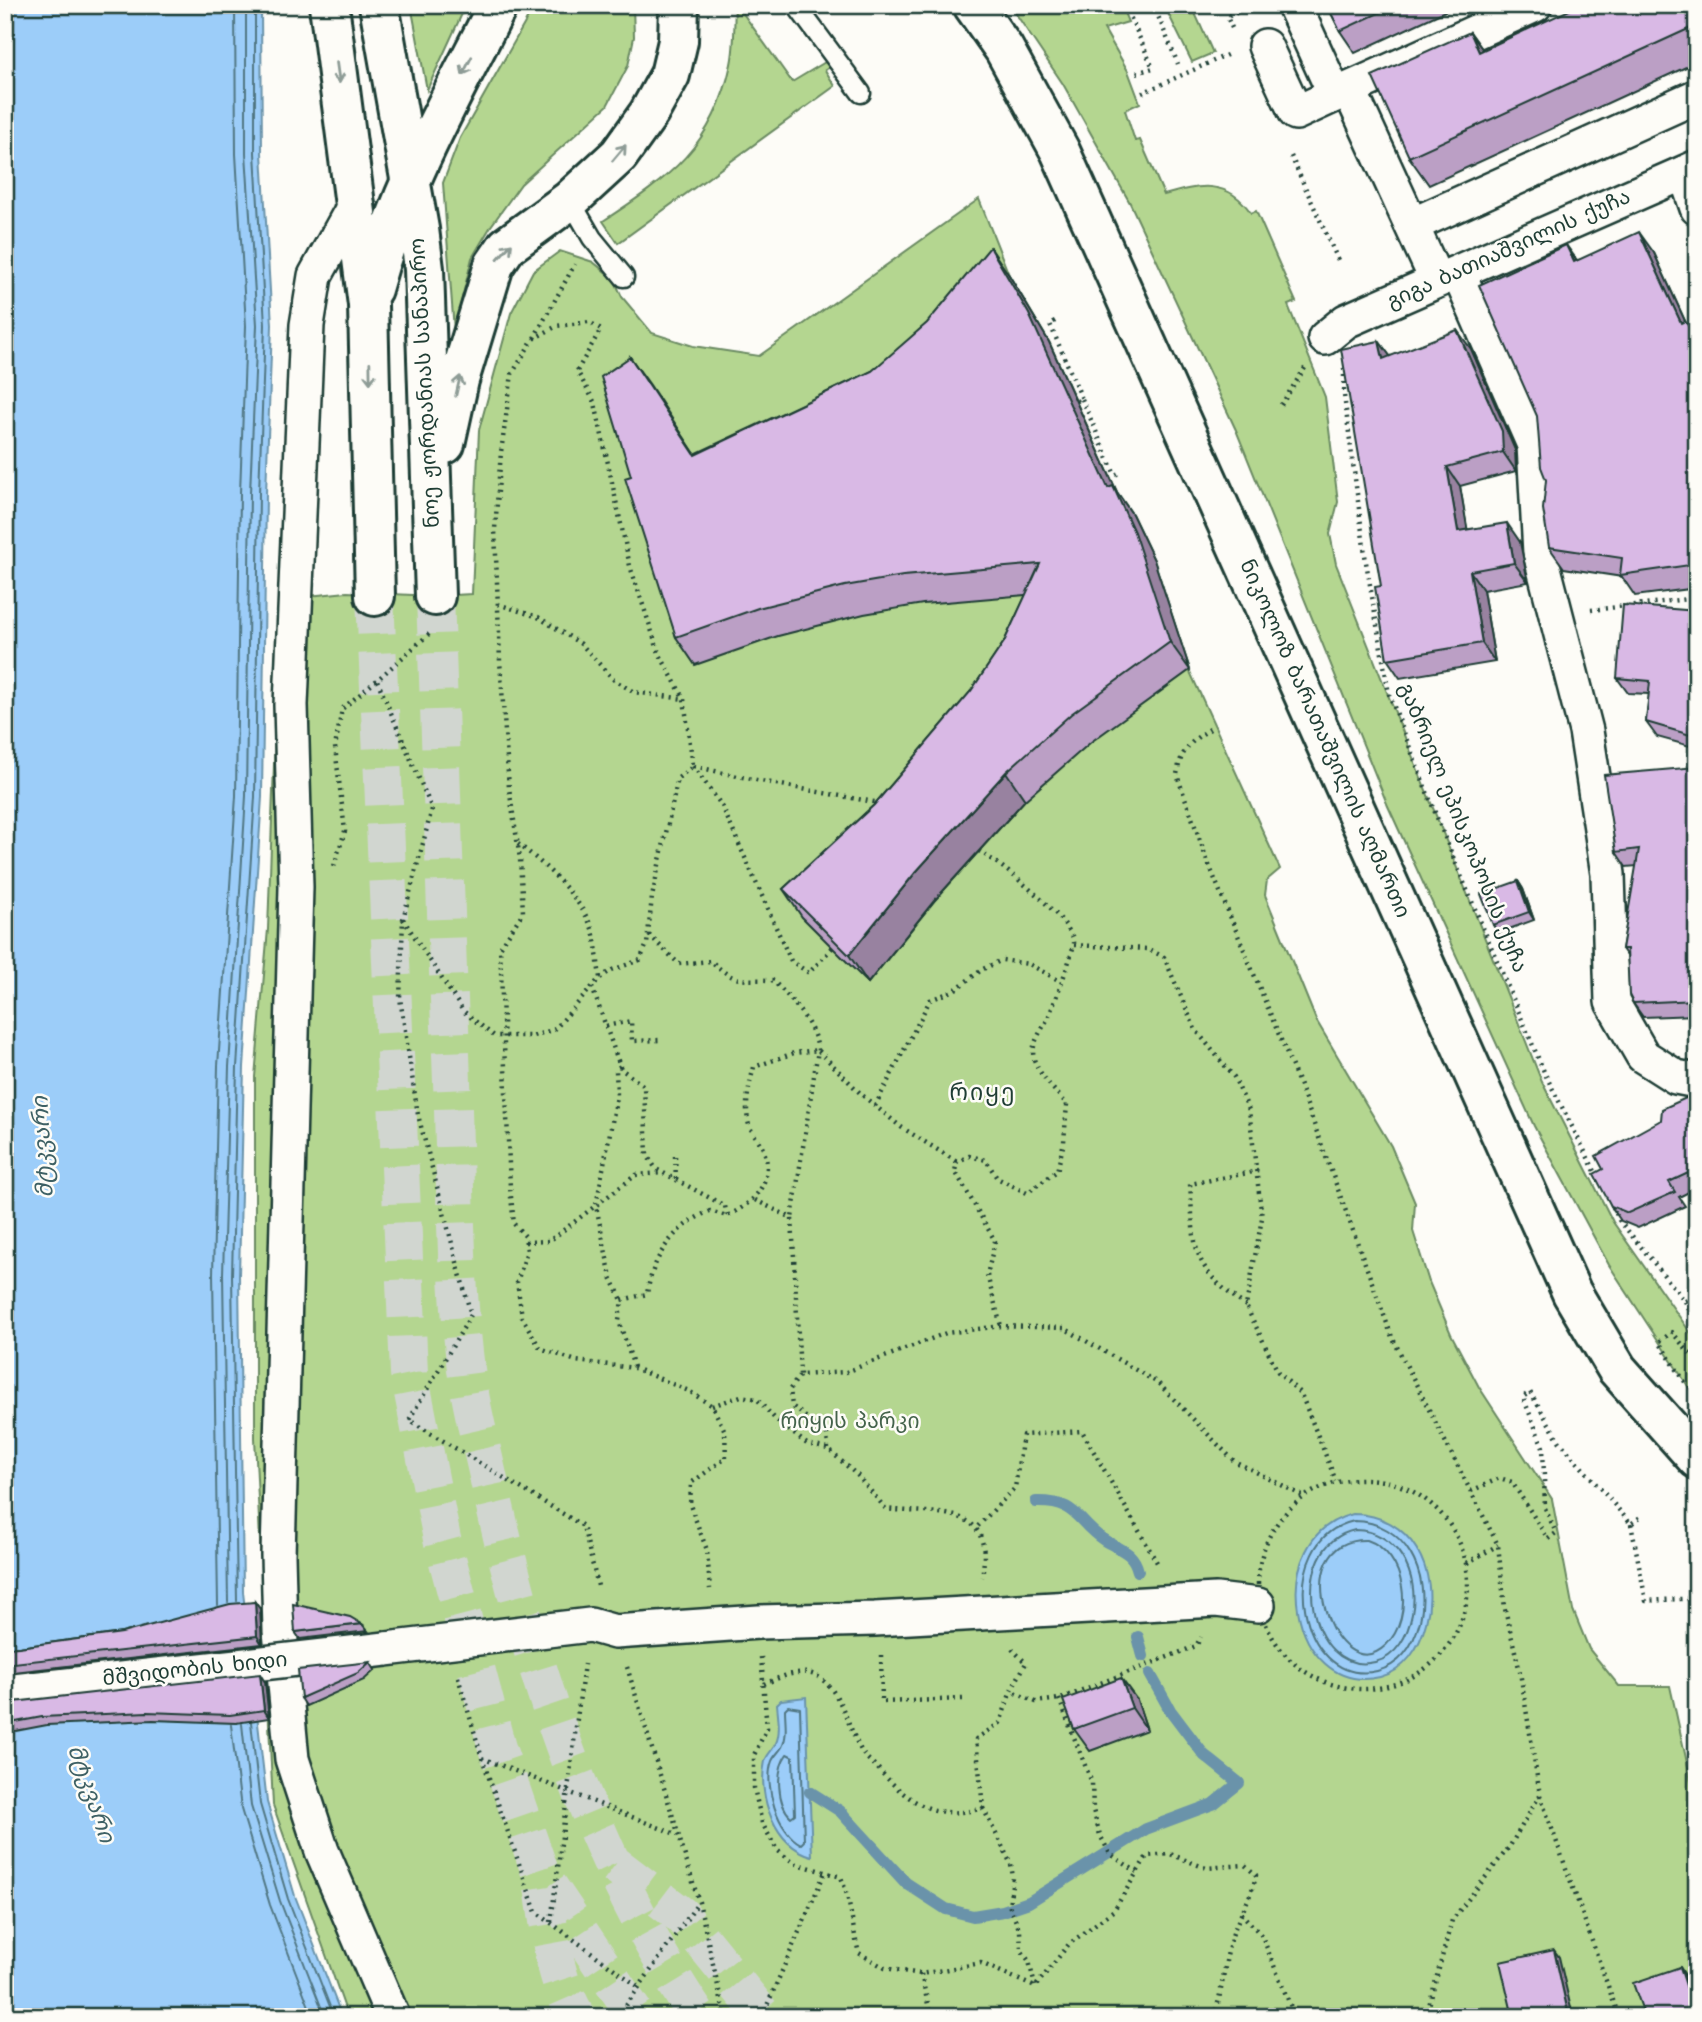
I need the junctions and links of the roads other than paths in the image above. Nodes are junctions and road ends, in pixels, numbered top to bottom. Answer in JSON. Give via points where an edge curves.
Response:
{"nodes":[{"id":1,"x":329,"y":5,"type":"edge"},
{"id":2,"x":379,"y":5,"type":"edge"},
{"id":3,"x":498,"y":5,"type":"edge"},
{"id":4,"x":664,"y":5,"type":"edge"},
{"id":5,"x":796,"y":5,"type":"edge"},
{"id":6,"x":973,"y":5,"type":"edge"},
{"id":7,"x":1294,"y":5,"type":"edge"},
{"id":8,"x":1535,"y":5,"type":"edge"},
{"id":9,"x":679,"y":23,"type":"edge"},
{"id":10,"x":1265,"y":46,"type":"road end"},
{"id":11,"x":1342,"y":92,"type":"junction"},
{"id":12,"x":861,"y":93,"type":"dead end"},
{"id":13,"x":1697,"y":96,"type":"edge"},
{"id":14,"x":1691,"y":170,"type":"edge"},
{"id":15,"x":411,"y":179,"type":"junction"},
{"id":16,"x":570,"y":200,"type":"junction"},
{"id":17,"x":354,"y":206,"type":"junction"},
{"id":18,"x":1697,"y":208,"type":"edge"},
{"id":19,"x":1412,"y":226,"type":"junction"},
{"id":20,"x":1448,"y":276,"type":"junction"},
{"id":21,"x":624,"y":277,"type":"dead end"},
{"id":22,"x":368,"y":305,"type":"junction"},
{"id":23,"x":1335,"y":329,"type":"road end"},
{"id":24,"x":433,"y":501,"type":"junction"},
{"id":25,"x":375,"y":596,"type":"tunnel mouth"},
{"id":26,"x":434,"y":613,"type":"tunnel mouth"},
{"id":27,"x":1697,"y":1081,"type":"edge"},
{"id":28,"x":1697,"y":1459,"type":"edge"},
{"id":29,"x":1258,"y":1605,"type":"road end"},
{"id":30,"x":5,"y":1692,"type":"edge"},
{"id":31,"x":393,"y":2017,"type":"edge"}],
"edges":[{"from":1,"to":17,"type":"main road","one_way":true},
{"from":2,"to":15,"type":"main road","name":"ნოე ჟორდანიას სანაპირო"},
{"from":3,"to":15,"type":"main road","one_way":true},
{"from":4,"to":9,"type":"main road"},
{"from":5,"to":12,"type":"lane"},
{"from":6,"to":28,"type":"main road","name":"ნიკოლოზ ბარათაშვილის აღმართი","via":[[1004,49],[1060,151],[1573,1293],[1618,1369]]},
{"from":7,"to":11,"type":"street"},
{"from":8,"to":11,"type":"street"},
{"from":16,"to":9,"type":"main road","one_way":true,"via":[[619,155],[649,113],[670,75]]},
{"from":10,"to":11,"type":"street","via":[[1296,113]]},
{"from":11,"to":19,"type":"street"},
{"from":13,"to":19,"type":"street"},
{"from":14,"to":18,"type":"street"},
{"from":14,"to":20,"type":"street","name":"გიგა ბათიაშვილის ქუჩა"},
{"from":15,"to":22,"type":"main road","via":[[382,251]]},
{"from":15,"to":24,"type":"main road","name":"ნოე ჟორდანიას სანაპირო","via":[[424,269]]},
{"from":16,"to":21,"type":"lane","via":[[592,238]]},
{"from":24,"to":16,"type":"main road","one_way":true,"via":[[459,380],[494,265],[508,246]]},
{"from":17,"to":22,"type":"main road"},
{"from":17,"to":31,"type":"street","via":[[315,276],[307,325],[291,705],[296,887],[278,1555],[292,1759],[322,1851]]},
{"from":19,"to":20,"type":"street"},
{"from":20,"to":23,"type":"street","name":"გიგა ბათიაშვილის ქუჩა"},
{"from":20,"to":27,"type":"street","via":[[1534,444],[1540,553],[1586,731],[1608,874],[1612,1002],[1643,1056],[1676,1077]]},
{"from":22,"to":25,"type":"main road","one_way":true},
{"from":24,"to":26,"type":"main road","name":"ნოე ჟორდანიას სანაპირო"},
{"from":29,"to":30,"type":"street","name":"მშვიდობის ხიდი","bridge":true,"via":[[1216,1600],[603,1629]]}]}
